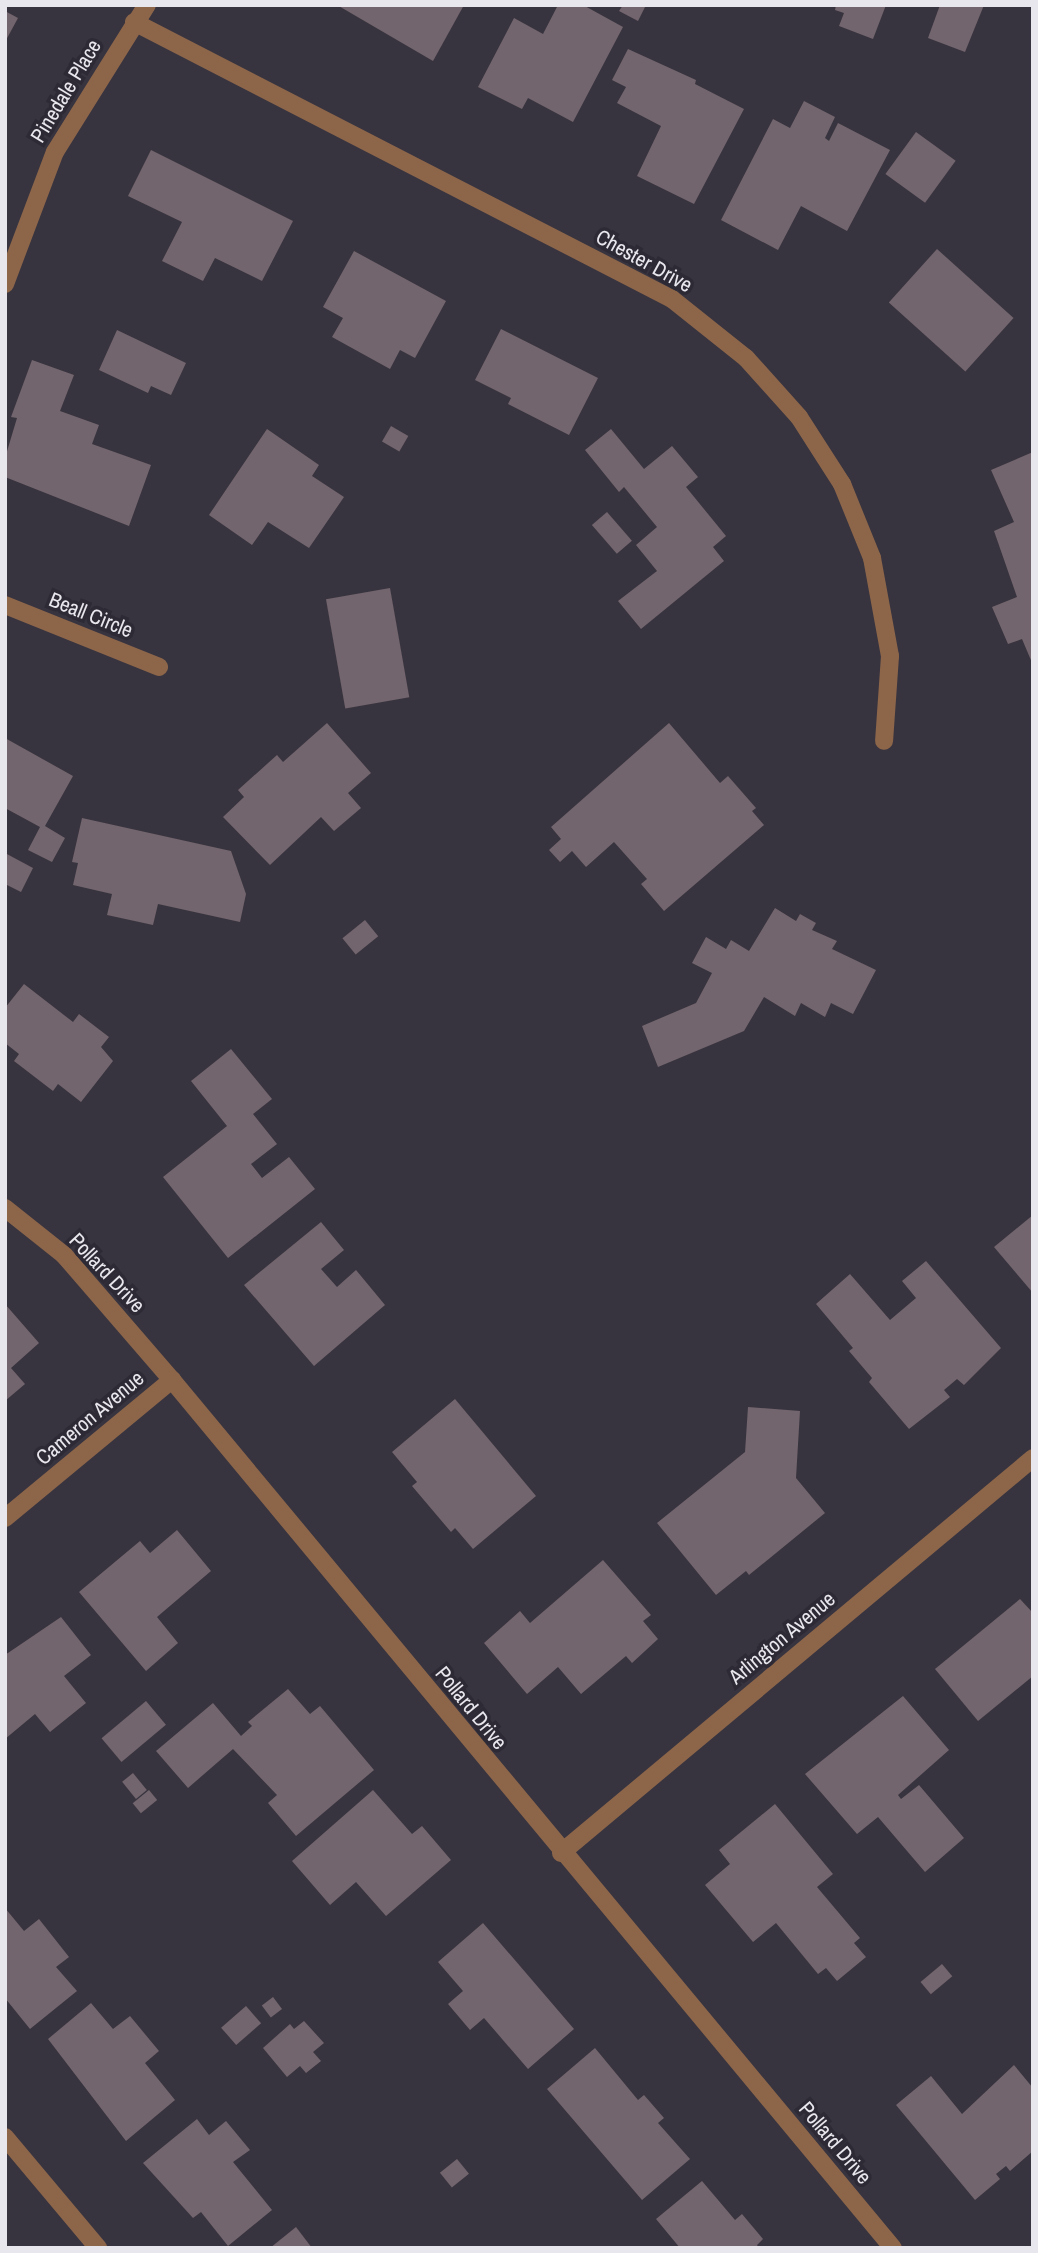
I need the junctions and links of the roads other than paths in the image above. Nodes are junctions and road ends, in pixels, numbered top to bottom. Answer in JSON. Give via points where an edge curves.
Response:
{"nodes":[{"id":1,"x":147,"y":5,"type":"edge"},
{"id":2,"x":134,"y":22,"type":"junction"},
{"id":3,"x":5,"y":284,"type":"edge"},
{"id":4,"x":5,"y":606,"type":"edge"},
{"id":5,"x":159,"y":667,"type":"dead end"},
{"id":6,"x":884,"y":741,"type":"dead end"},
{"id":7,"x":5,"y":1208,"type":"edge"},
{"id":8,"x":172,"y":1380,"type":"junction"},
{"id":9,"x":1033,"y":1458,"type":"edge"},
{"id":10,"x":5,"y":1518,"type":"edge"},
{"id":11,"x":561,"y":1853,"type":"junction"},
{"id":12,"x":5,"y":2137,"type":"edge"},
{"id":13,"x":98,"y":2248,"type":"edge"},
{"id":14,"x":892,"y":2248,"type":"edge"}],
"edges":[{"from":1,"to":2,"type":"street","name":"Pinedale Place"},
{"from":2,"to":3,"type":"street","name":"Pinedale Place","via":[[55,152]]},
{"from":2,"to":6,"type":"street","name":"Chester Drive","via":[[672,299],[746,358],[799,417],[842,484],[872,558],[890,656]]},
{"from":4,"to":5,"type":"street","name":"Beall Circle"},
{"from":7,"to":8,"type":"street","name":"Pollard Drive","via":[[64,1255]]},
{"from":8,"to":10,"type":"street","name":"Cameron Avenue"},
{"from":8,"to":11,"type":"street","name":"Pollard Drive"},
{"from":9,"to":11,"type":"street","name":"Arlington Avenue"},
{"from":11,"to":14,"type":"street","name":"Pollard Drive"},
{"from":12,"to":13,"type":"street"}]}
